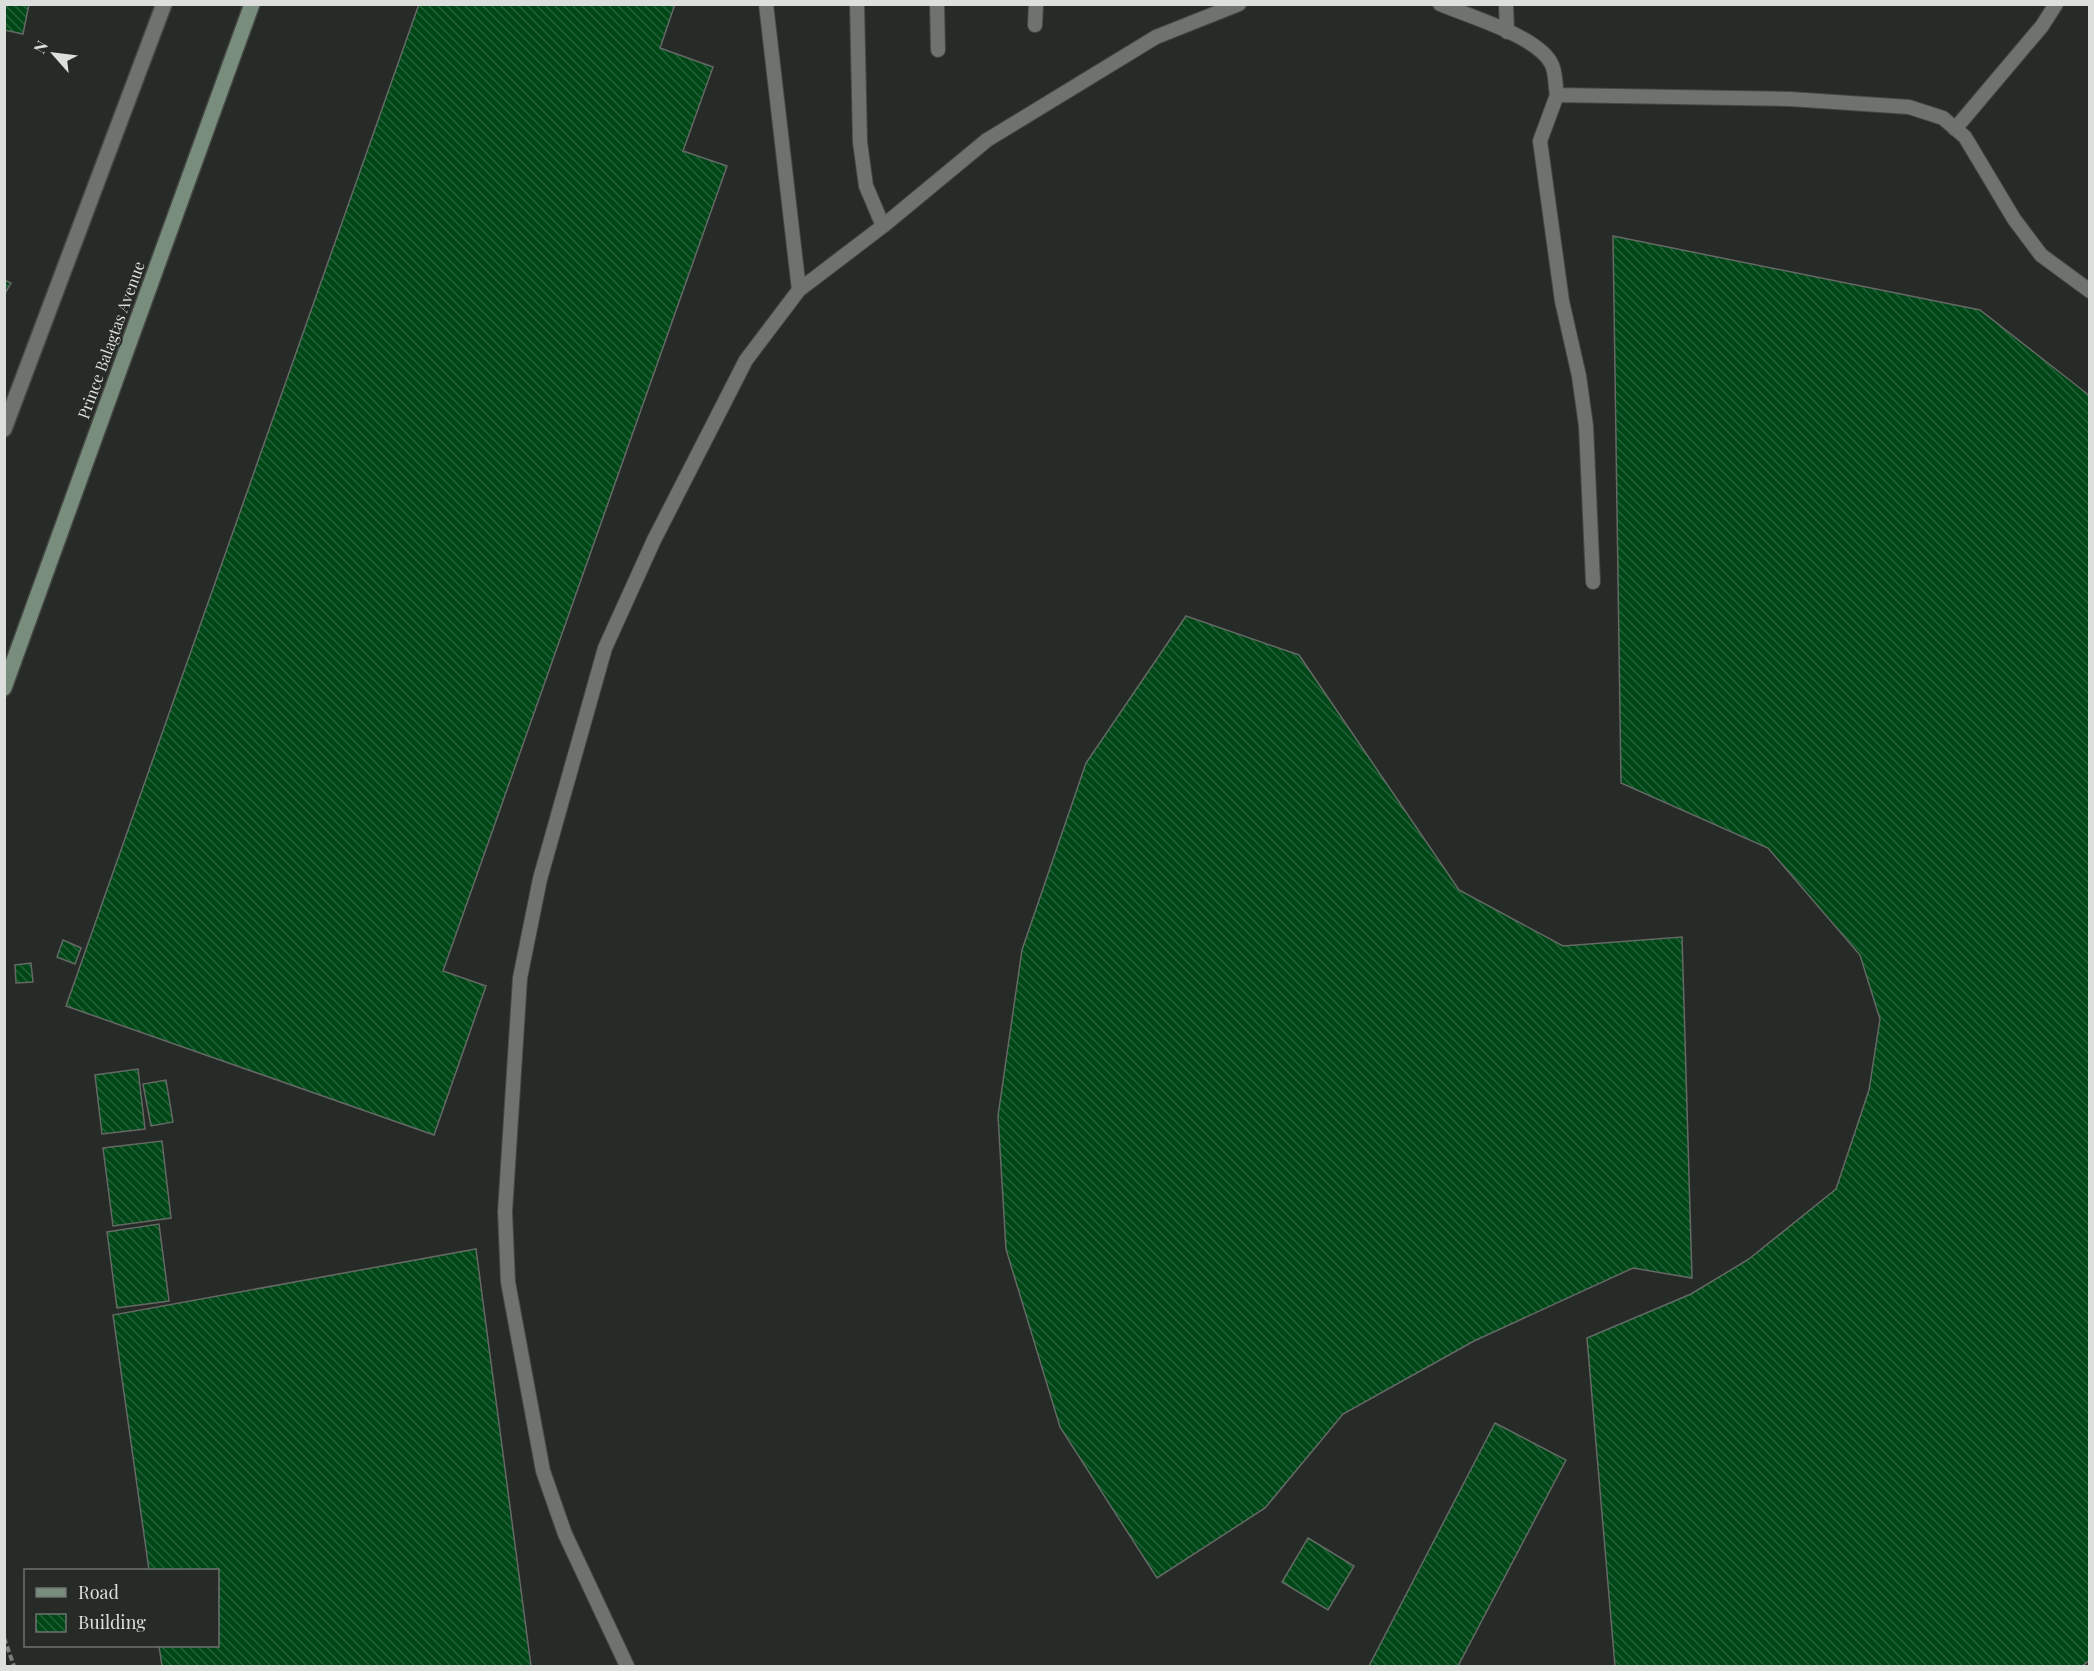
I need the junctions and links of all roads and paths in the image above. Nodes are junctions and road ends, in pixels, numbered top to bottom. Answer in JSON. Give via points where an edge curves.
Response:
{"nodes":[{"id":1,"x":164,"y":4,"type":"edge"},
{"id":2,"x":252,"y":4,"type":"edge"},
{"id":3,"x":766,"y":4,"type":"edge"},
{"id":4,"x":856,"y":4,"type":"edge"},
{"id":5,"x":937,"y":4,"type":"edge"},
{"id":6,"x":1036,"y":4,"type":"edge"},
{"id":7,"x":1239,"y":4,"type":"edge"},
{"id":8,"x":1440,"y":4,"type":"edge"},
{"id":9,"x":1506,"y":4,"type":"edge"},
{"id":10,"x":2056,"y":4,"type":"edge"},
{"id":11,"x":1035,"y":25,"type":"dead end"},
{"id":12,"x":1508,"y":32,"type":"junction"},
{"id":13,"x":938,"y":50,"type":"dead end"},
{"id":14,"x":1557,"y":95,"type":"junction"},
{"id":15,"x":1955,"y":129,"type":"junction"},
{"id":16,"x":883,"y":226,"type":"junction"},
{"id":17,"x":799,"y":290,"type":"junction"},
{"id":18,"x":2090,"y":291,"type":"edge"},
{"id":19,"x":4,"y":429,"type":"edge"},
{"id":20,"x":1593,"y":582,"type":"dead end"},
{"id":21,"x":4,"y":688,"type":"edge"},
{"id":22,"x":4,"y":1638,"type":"edge"},
{"id":23,"x":15,"y":1666,"type":"edge"},
{"id":24,"x":627,"y":1666,"type":"edge"}],
"edges":[{"from":1,"to":19,"type":"street"},
{"from":2,"to":21,"type":"main road","name":"Prince Balagtas Avenue"},
{"from":3,"to":17,"type":"lane"},
{"from":4,"to":16,"type":"lane","via":[[860,142],[866,186]]},
{"from":5,"to":13,"type":"lane"},
{"from":6,"to":11,"type":"lane"},
{"from":7,"to":16,"type":"lane","via":[[1156,37],[987,140]]},
{"from":8,"to":12,"type":"lane"},
{"from":9,"to":12,"type":"lane"},
{"from":10,"to":15,"type":"lane","via":[[2043,26]]},
{"from":12,"to":14,"type":"lane","via":[[1545,53],[1552,64]]},
{"from":14,"to":15,"type":"lane","via":[[1790,99],[1909,107],[1943,118]]},
{"from":14,"to":20,"type":"lane","via":[[1540,141],[1558,279],[1586,426]]},
{"from":15,"to":18,"type":"lane","via":[[1965,137],[2014,219],[2041,255]]},
{"from":16,"to":17,"type":"lane"},
{"from":17,"to":24,"type":"lane","via":[[746,360],[604,648],[540,879],[520,978],[505,1212],[508,1282],[543,1471],[565,1534]]},
{"from":22,"to":23,"type":"path"}]}
